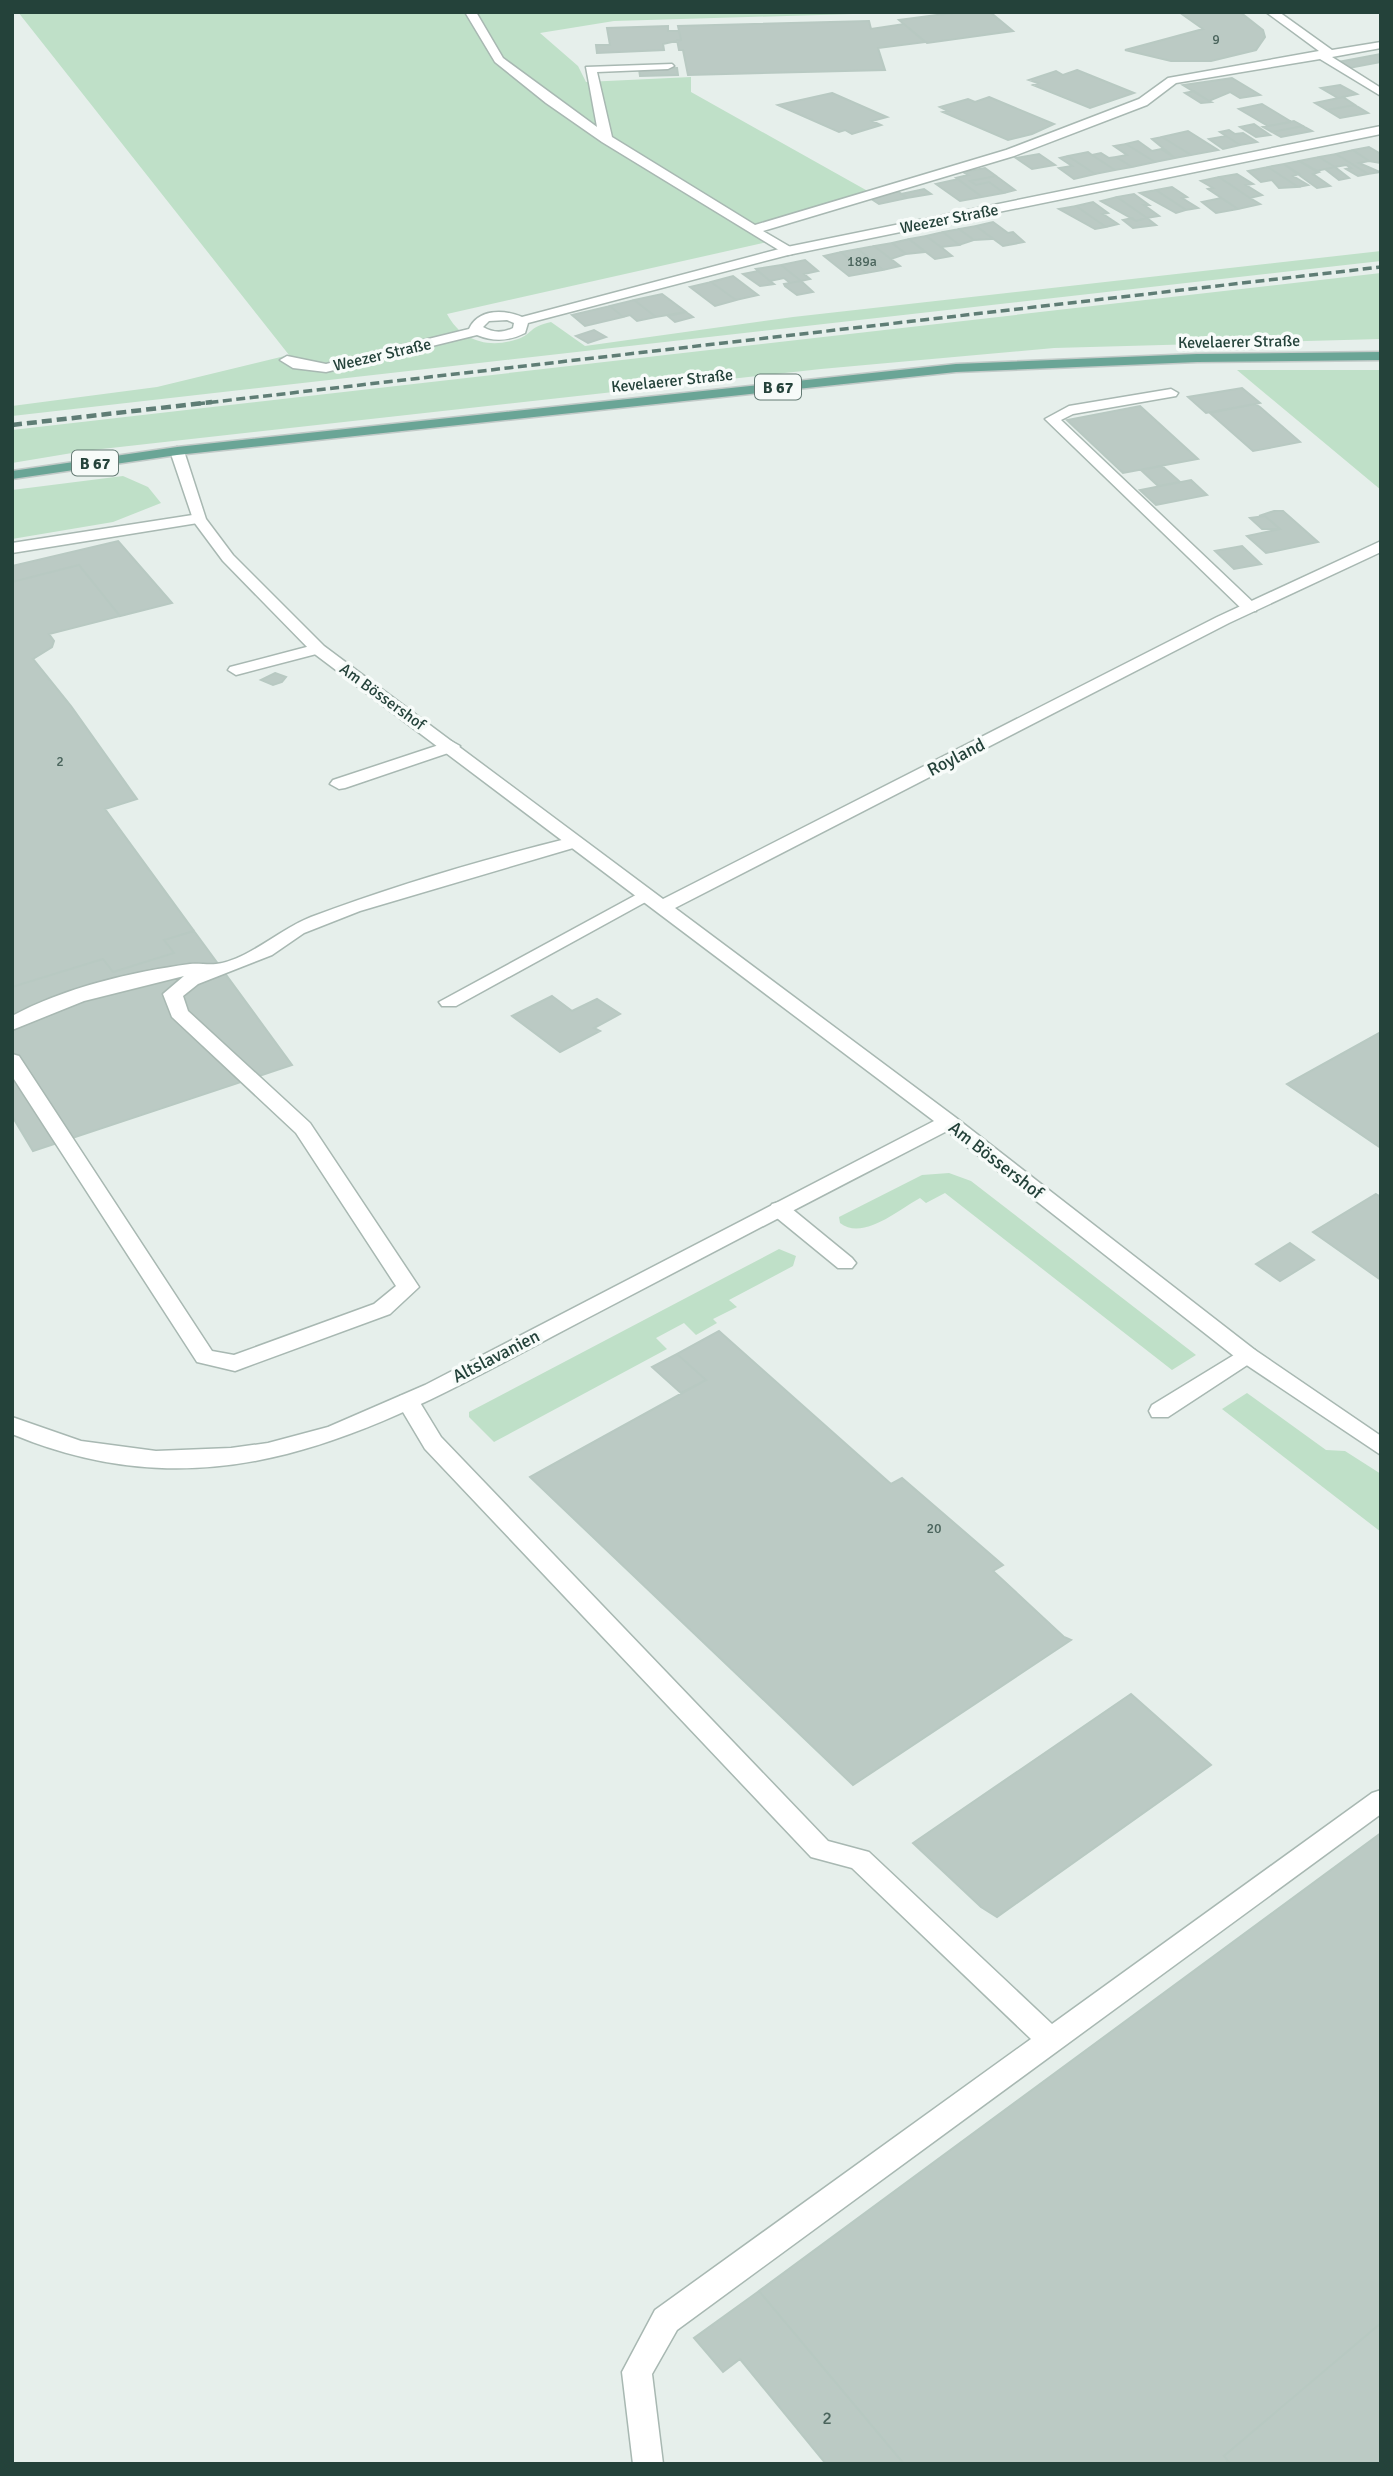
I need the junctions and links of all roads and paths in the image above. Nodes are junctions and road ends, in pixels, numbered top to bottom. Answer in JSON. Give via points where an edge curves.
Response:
{"nodes":[{"id":1,"x":470,"y":12,"type":"edge"},
{"id":2,"x":1271,"y":12,"type":"edge"},
{"id":3,"x":1381,"y":45,"type":"edge"},
{"id":4,"x":1325,"y":54,"type":"junction"},
{"id":5,"x":668,"y":66,"type":"dead end"},
{"id":6,"x":1381,"y":93,"type":"edge"},
{"id":7,"x":1381,"y":130,"type":"edge"},
{"id":8,"x":606,"y":139,"type":"junction"},
{"id":9,"x":756,"y":229,"type":"junction"},
{"id":10,"x":787,"y":251,"type":"junction"},
{"id":11,"x":521,"y":321,"type":"junction"},
{"id":12,"x":478,"y":331,"type":"junction"},
{"id":13,"x":1381,"y":356,"type":"edge"},
{"id":14,"x":287,"y":360,"type":"dead end"},
{"id":15,"x":1171,"y":393,"type":"dead end"},
{"id":16,"x":177,"y":451,"type":"junction"},
{"id":17,"x":12,"y":475,"type":"edge"},
{"id":18,"x":199,"y":519,"type":"junction"},
{"id":19,"x":1381,"y":546,"type":"edge"},
{"id":20,"x":12,"y":548,"type":"edge"},
{"id":21,"x":1250,"y":608,"type":"junction"},
{"id":22,"x":318,"y":649,"type":"junction"},
{"id":23,"x":236,"y":670,"type":"dead end"},
{"id":24,"x":452,"y":746,"type":"junction"},
{"id":25,"x":339,"y":783,"type":"dead end"},
{"id":26,"x":574,"y":842,"type":"junction"},
{"id":27,"x":645,"y":895,"type":"junction"},
{"id":28,"x":662,"y":907,"type":"junction"},
{"id":29,"x":218,"y":968,"type":"junction"},
{"id":30,"x":449,"y":1002,"type":"dead end"},
{"id":31,"x":12,"y":1024,"type":"edge"},
{"id":32,"x":12,"y":1060,"type":"edge"},
{"id":33,"x":948,"y":1122,"type":"junction"},
{"id":34,"x":779,"y":1209,"type":"junction"},
{"id":35,"x":845,"y":1262,"type":"dead end"},
{"id":36,"x":1247,"y":1355,"type":"junction"},
{"id":37,"x":408,"y":1402,"type":"junction"},
{"id":38,"x":1160,"y":1411,"type":"dead end"},
{"id":39,"x":12,"y":1425,"type":"edge"},
{"id":40,"x":1381,"y":1447,"type":"edge"},
{"id":41,"x":1381,"y":1800,"type":"edge"},
{"id":42,"x":1051,"y":2040,"type":"junction"},
{"id":43,"x":648,"y":2464,"type":"edge"}],
"edges":[{"from":1,"to":8,"type":"street","via":[[499,60]]},
{"from":2,"to":4,"type":"street"},
{"from":3,"to":4,"type":"street"},
{"from":4,"to":6,"type":"street"},
{"from":4,"to":9,"type":"street","via":[[1172,80],[1143,102],[1010,153]]},
{"from":5,"to":8,"type":"street","via":[[590,69]]},
{"from":7,"to":10,"type":"street","name":"Weezer Straße"},
{"from":8,"to":9,"type":"street"},
{"from":9,"to":10,"type":"street"},
{"from":10,"to":11,"type":"street","name":"Weezer Straße"},
{"from":11,"to":12,"type":"street","name":"Weezer Straße","via":[[523,327],[510,335]]},
{"from":11,"to":12,"type":"street","name":"Weezer Straße","via":[[492,316],[475,324]]},
{"from":12,"to":14,"type":"street","name":"Weezer Straße","via":[[327,368]]},
{"from":13,"to":16,"type":"main road","name":"Kevelaerer Straße","number":"B 67","via":[[956,368]]},
{"from":15,"to":21,"type":"street","via":[[1069,410],[1052,419]]},
{"from":16,"to":17,"type":"main road","name":"Kevelaerer Straße","number":"B 67"},
{"from":16,"to":18,"type":"street","name":"Am Bössershof"},
{"from":18,"to":20,"type":"street"},
{"from":18,"to":22,"type":"street","name":"Am Bössershof","via":[[228,558]]},
{"from":19,"to":21,"type":"street","name":"Royland"},
{"from":21,"to":28,"type":"street","name":"Royland"},
{"from":22,"to":23,"type":"street"},
{"from":22,"to":24,"type":"street","name":"Am Bössershof"},
{"from":24,"to":25,"type":"street"},
{"from":24,"to":26,"type":"street","name":"Am Bössershof"},
{"from":26,"to":27,"type":"street","name":"Am Bössershof"},
{"from":26,"to":29,"type":"street","via":[[354,907],[297,929],[265,951]]},
{"from":27,"to":28,"type":"street","name":"Am Bössershof"},
{"from":27,"to":30,"type":"street"},
{"from":28,"to":33,"type":"street","name":"Am Bössershof"},
{"from":29,"to":31,"type":"street","via":[[193,967],[111,988],[25,1015]]},
{"from":29,"to":32,"type":"street","via":[[173,994],[179,1013],[303,1128],[408,1287],[382,1309],[235,1363],[205,1357]]},
{"from":33,"to":34,"type":"street","name":"Altslavanien"},
{"from":33,"to":36,"type":"street","name":"Am Bössershof"},
{"from":34,"to":35,"type":"street"},
{"from":34,"to":37,"type":"street","name":"Altslavanien"},
{"from":36,"to":38,"type":"street"},
{"from":36,"to":40,"type":"street","name":"Am Bössershof"},
{"from":37,"to":39,"type":"street","name":"Altslavanien","via":[[303,1443],[199,1461],[105,1453]]},
{"from":37,"to":42,"type":"street","via":[[433,1443],[820,1850],[860,1860]]},
{"from":41,"to":42,"type":"street"},
{"from":42,"to":43,"type":"street","via":[[666,2320],[637,2372]]}]}
